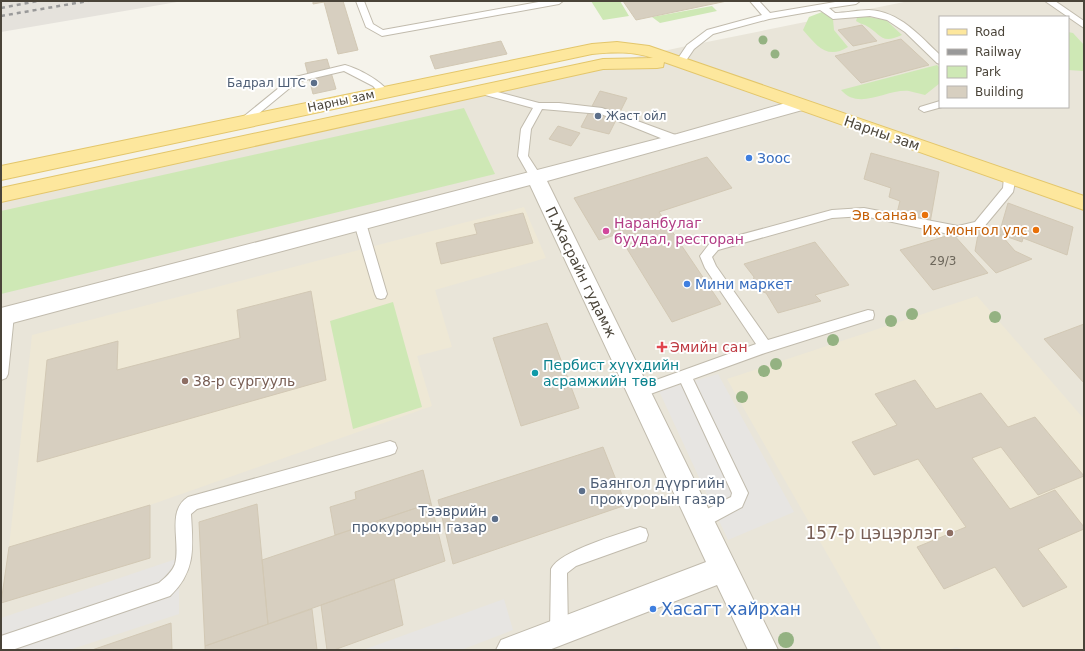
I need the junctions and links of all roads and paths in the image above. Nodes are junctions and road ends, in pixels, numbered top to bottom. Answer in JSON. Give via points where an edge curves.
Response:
{"nodes":[{"id":1,"x":360,"y":1,"type":"edge"},
{"id":2,"x":559,"y":1,"type":"edge"},
{"id":3,"x":754,"y":1,"type":"edge"},
{"id":4,"x":856,"y":1,"type":"edge"},
{"id":5,"x":1049,"y":1,"type":"edge"},
{"id":6,"x":822,"y":7,"type":"junction"},
{"id":7,"x":768,"y":16,"type":"junction"},
{"id":8,"x":1084,"y":25,"type":"edge"},
{"id":9,"x":939,"y":60,"type":"edge"},
{"id":10,"x":680,"y":63,"type":"junction"},
{"id":11,"x":482,"y":91,"type":"junction"},
{"id":12,"x":384,"y":92,"type":"junction"},
{"id":13,"x":939,"y":104,"type":"edge"},
{"id":14,"x":800,"y":105,"type":"junction"},
{"id":15,"x":539,"y":106,"type":"junction"},
{"id":16,"x":924,"y":109,"type":"dead end"},
{"id":17,"x":242,"y":122,"type":"junction"},
{"id":18,"x":677,"y":140,"type":"junction"},
{"id":19,"x":1,"y":173,"type":"edge"},
{"id":20,"x":535,"y":176,"type":"junction"},
{"id":21,"x":1010,"y":177,"type":"junction"},
{"id":22,"x":1,"y":195,"type":"edge"},
{"id":23,"x":1084,"y":203,"type":"edge"},
{"id":24,"x":360,"y":224,"type":"junction"},
{"id":25,"x":381,"y":294,"type":"dead end"},
{"id":26,"x":868,"y":315,"type":"dead end"},
{"id":27,"x":4,"y":316,"type":"edge"},
{"id":28,"x":765,"y":348,"type":"junction"},
{"id":29,"x":1,"y":374,"type":"edge"},
{"id":30,"x":685,"y":376,"type":"junction"},
{"id":31,"x":639,"y":392,"type":"junction"},
{"id":32,"x":390,"y":448,"type":"dead end"},
{"id":33,"x":701,"y":521,"type":"junction"},
{"id":34,"x":640,"y":535,"type":"dead end"},
{"id":35,"x":723,"y":569,"type":"junction"},
{"id":36,"x":559,"y":632,"type":"junction"},
{"id":37,"x":1,"y":645,"type":"edge"},
{"id":38,"x":521,"y":648,"type":"edge"},
{"id":39,"x":763,"y":650,"type":"edge"}],
"edges":[{"from":1,"to":2,"type":"lane","via":[[369,25],[382,33]]},
{"from":3,"to":7,"type":"lane"},
{"from":4,"to":6,"type":"lane"},
{"from":5,"to":8,"type":"lane"},
{"from":6,"to":7,"type":"lane"},
{"from":6,"to":9,"type":"lane","via":[[833,16],[871,13],[887,18],[901,26]]},
{"from":7,"to":10,"type":"lane","via":[[710,32],[690,47]]},
{"from":10,"to":11,"type":"main road","name":"Нарны зам","via":[[603,64]]},
{"from":10,"to":12,"type":"main road","name":"Нарны зам","via":[[642,49],[592,49]]},
{"from":10,"to":14,"type":"main road","name":"Нарны зам"},
{"from":11,"to":15,"type":"lane"},
{"from":11,"to":22,"type":"main road","name":"Нарны зам"},
{"from":12,"to":17,"type":"main road","name":"Нарны зам"},
{"from":12,"to":17,"type":"lane","via":[[376,84],[345,68],[294,80]]},
{"from":13,"to":16,"type":"lane"},
{"from":14,"to":18,"type":"street"},
{"from":14,"to":21,"type":"main road","name":"Нарны зам"},
{"from":15,"to":18,"type":"lane","via":[[602,111]]},
{"from":15,"to":20,"type":"lane","via":[[526,129],[523,156]]},
{"from":17,"to":19,"type":"main road","name":"Нарны зам"},
{"from":18,"to":20,"type":"street"},
{"from":20,"to":24,"type":"street"},
{"from":20,"to":31,"type":"street","name":"П.Жасрайн гудамж"},
{"from":21,"to":23,"type":"main road","name":"Нарны зам"},
{"from":21,"to":28,"type":"lane","via":[[1009,189],[979,225],[958,231],[864,212],[832,214],[714,246],[706,256],[711,268]]},
{"from":24,"to":25,"type":"lane"},
{"from":24,"to":27,"type":"street"},
{"from":26,"to":28,"type":"lane"},
{"from":27,"to":29,"type":"lane"},
{"from":28,"to":30,"type":"lane"},
{"from":30,"to":31,"type":"lane"},
{"from":30,"to":33,"type":"lane","via":[[740,493],[737,502]]},
{"from":31,"to":33,"type":"street","name":"П.Жасрайн гудамж"},
{"from":32,"to":37,"type":"lane","via":[[193,502],[187,506],[184,513],[184,566],[173,583],[164,590]]},
{"from":33,"to":35,"type":"street","name":"П.Жасрайн гудамж"},
{"from":34,"to":36,"type":"lane","via":[[572,560],[559,569]]},
{"from":35,"to":36,"type":"street"},
{"from":35,"to":39,"type":"street","name":"П.Жасрайн гудамж"},
{"from":36,"to":38,"type":"street"}]}
